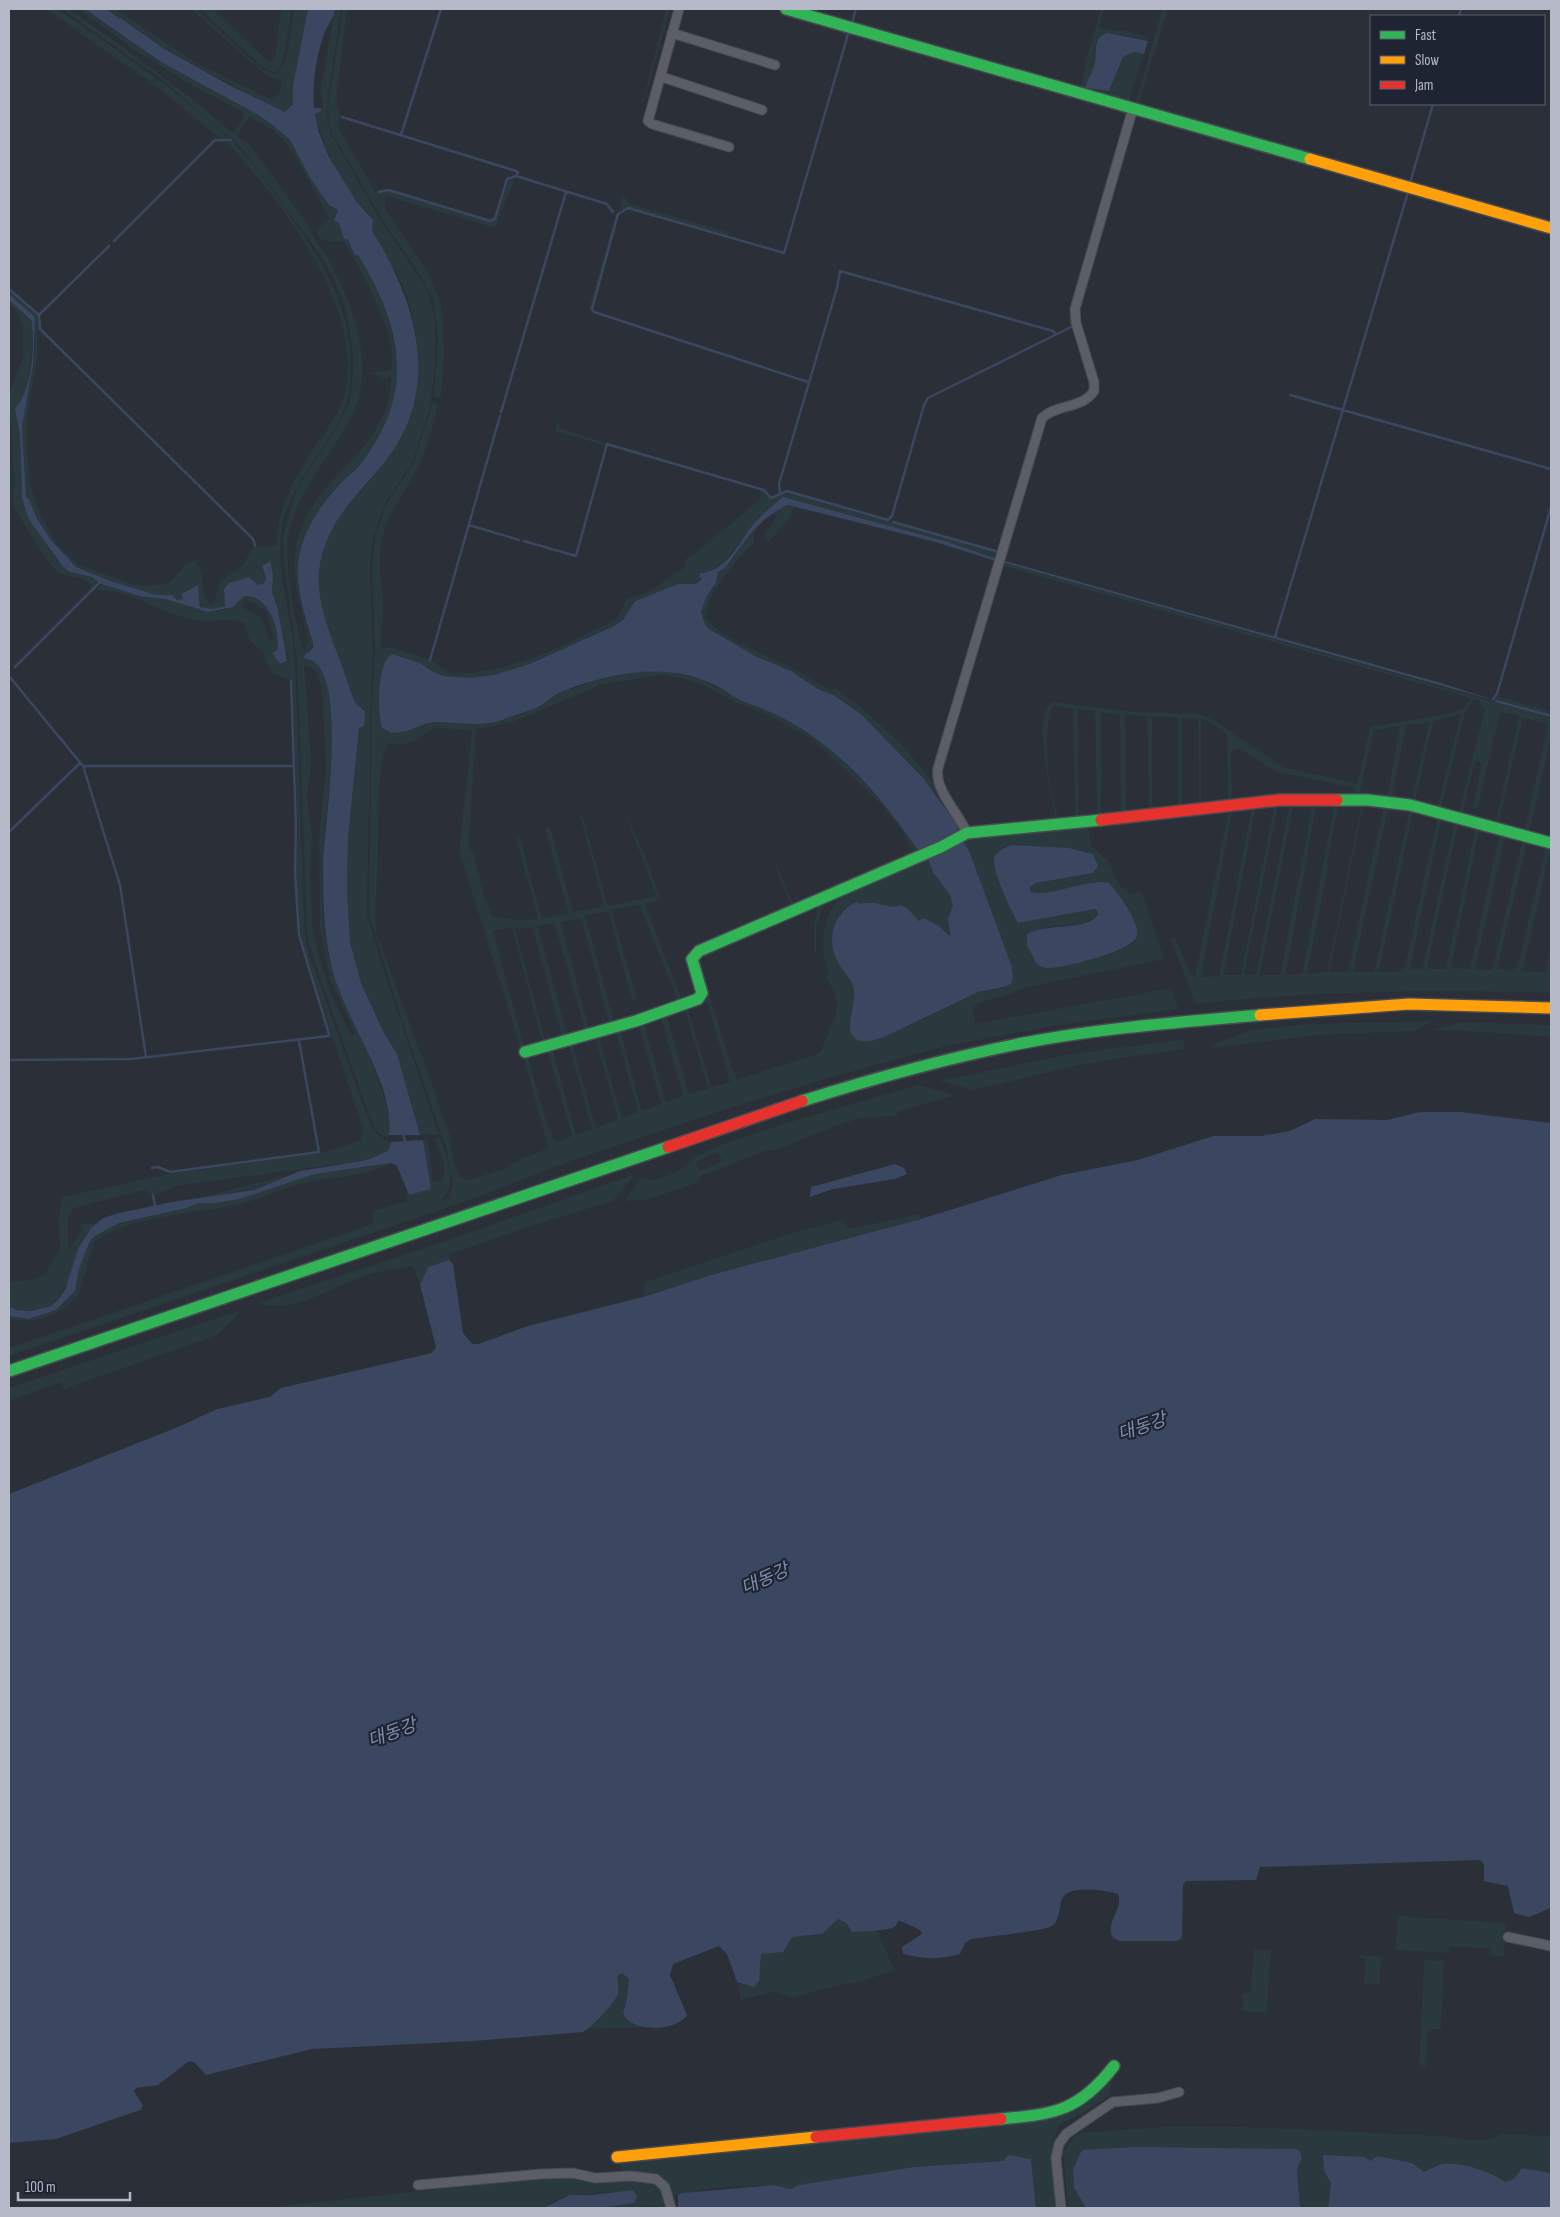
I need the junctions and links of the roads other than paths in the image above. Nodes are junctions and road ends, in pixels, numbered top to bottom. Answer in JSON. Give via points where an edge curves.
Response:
{"nodes":[{"id":1,"x":679,"y":9,"type":"edge"},
{"id":2,"x":786,"y":9,"type":"edge"},
{"id":3,"x":672,"y":33,"type":"junction"},
{"id":4,"x":775,"y":65,"type":"dead end"},
{"id":5,"x":662,"y":77,"type":"junction"},
{"id":6,"x":1134,"y":109,"type":"junction"},
{"id":7,"x":762,"y":110,"type":"dead end"},
{"id":8,"x":729,"y":147,"type":"dead end"},
{"id":9,"x":1551,"y":228,"type":"edge"},
{"id":10,"x":967,"y":832,"type":"junction"},
{"id":11,"x":1551,"y":843,"type":"edge"},
{"id":12,"x":1551,"y":1008,"type":"edge"},
{"id":13,"x":525,"y":1052,"type":"dead end"},
{"id":14,"x":9,"y":1371,"type":"edge"},
{"id":15,"x":1508,"y":1937,"type":"dead end"},
{"id":16,"x":1551,"y":1946,"type":"edge"},
{"id":17,"x":1114,"y":2066,"type":"dead end"},
{"id":18,"x":1179,"y":2092,"type":"dead end"},
{"id":19,"x":617,"y":2157,"type":"dead end"},
{"id":20,"x":418,"y":2185,"type":"dead end"},
{"id":21,"x":671,"y":2208,"type":"edge"},
{"id":22,"x":1061,"y":2208,"type":"edge"}],
"edges":[{"from":1,"to":3,"type":"street"},
{"from":2,"to":6,"type":"main road"},
{"from":3,"to":4,"type":"street"},
{"from":3,"to":5,"type":"street"},
{"from":5,"to":7,"type":"street"},
{"from":5,"to":8,"type":"street","via":[[648,121]]},
{"from":6,"to":9,"type":"main road"},
{"from":6,"to":10,"type":"street","via":[[1075,309],[1094,391],[1085,400],[1042,418],[938,768],[937,783]]},
{"from":10,"to":11,"type":"main road","via":[[998,832],[1279,800],[1343,799],[1400,802]]},
{"from":10,"to":13,"type":"main road","via":[[941,847],[698,951],[692,959],[702,994],[698,999],[636,1021]]},
{"from":12,"to":14,"type":"main road","via":[[1410,1004],[1317,1009],[1114,1030],[985,1052],[866,1081],[779,1108]]},
{"from":15,"to":16,"type":"street"},
{"from":17,"to":19,"type":"main road","via":[[1099,2087],[1086,2097],[1050,2114]]},
{"from":18,"to":22,"type":"street","via":[[1158,2098],[1113,2102],[1066,2134],[1059,2144],[1056,2158]]},
{"from":20,"to":21,"type":"street","via":[[541,2174],[640,2177],[656,2179],[665,2187]]}]}
